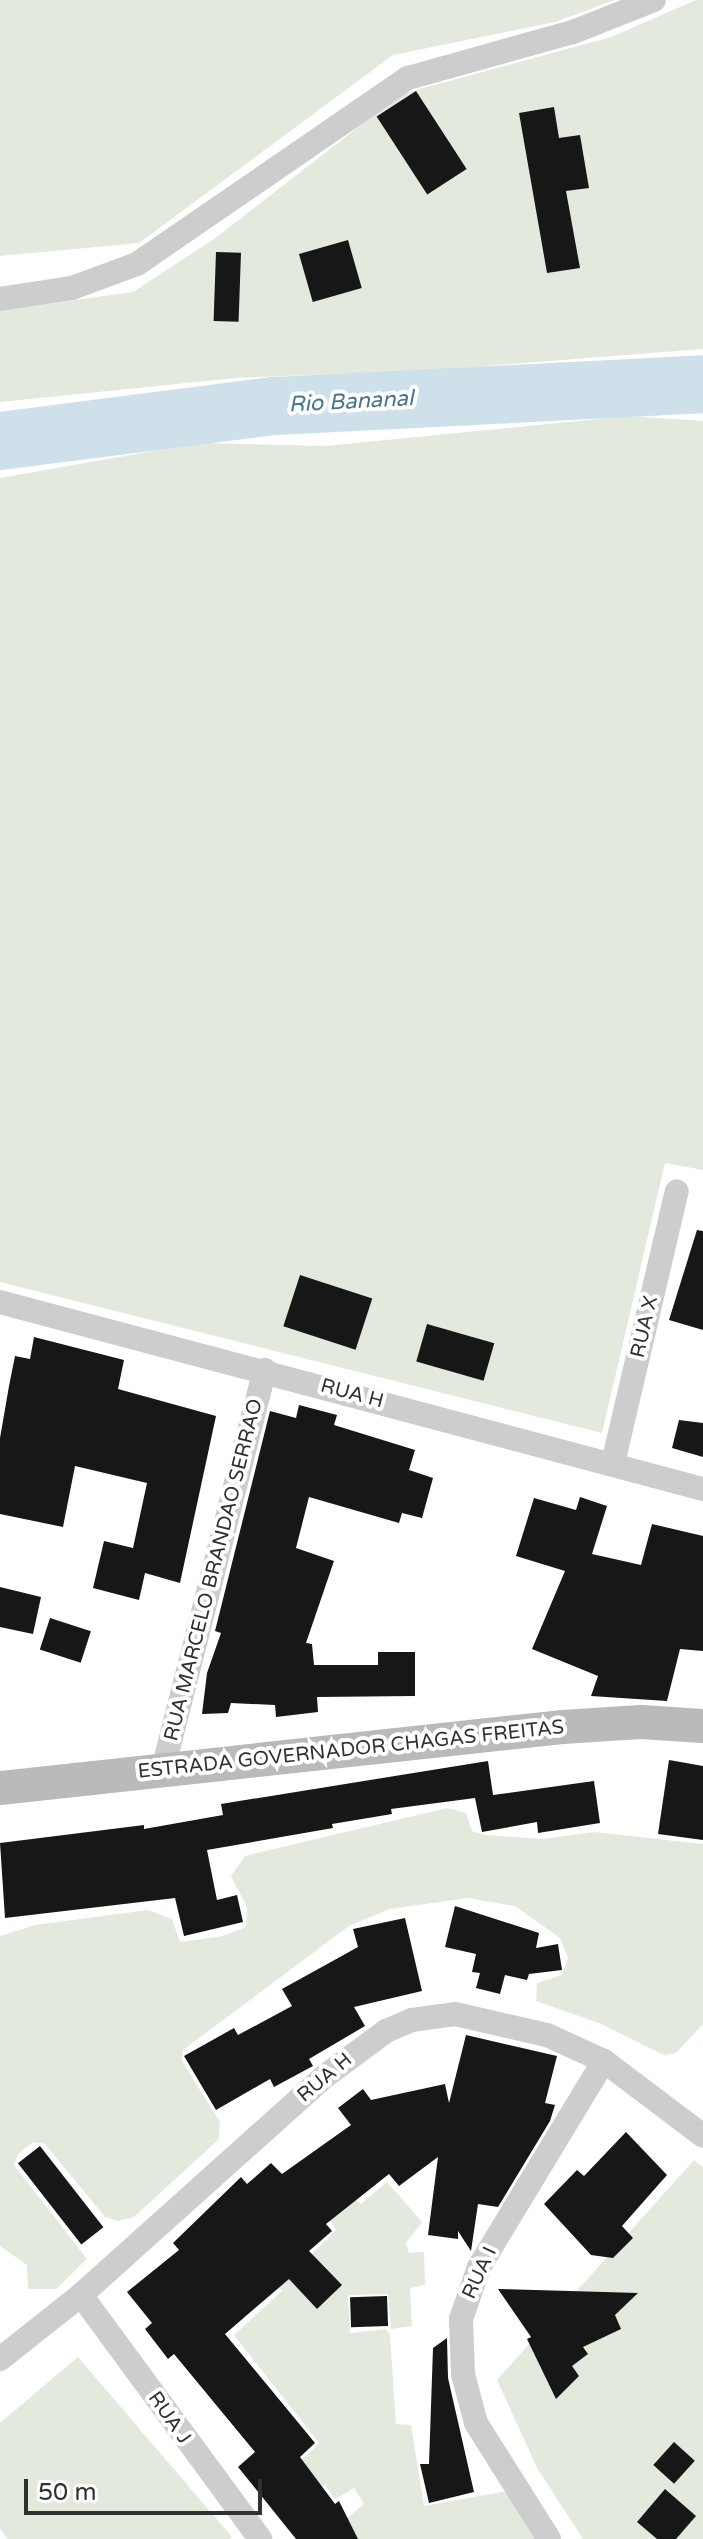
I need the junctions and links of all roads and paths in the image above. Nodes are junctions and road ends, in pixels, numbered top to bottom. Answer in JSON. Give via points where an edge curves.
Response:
{"nodes":[{"id":1,"x":654,"y":0,"type":"edge"},
{"id":2,"x":0,"y":299,"type":"edge"},
{"id":3,"x":677,"y":1191,"type":"dead end"},
{"id":4,"x":0,"y":1304,"type":"edge"},
{"id":5,"x":265,"y":1370,"type":"junction"},
{"id":6,"x":613,"y":1463,"type":"junction"},
{"id":7,"x":703,"y":1489,"type":"edge"},
{"id":8,"x":703,"y":1726,"type":"edge"},
{"id":9,"x":163,"y":1769,"type":"junction"},
{"id":10,"x":0,"y":1788,"type":"edge"},
{"id":11,"x":604,"y":2061,"type":"junction"},
{"id":12,"x":703,"y":2136,"type":"edge"},
{"id":13,"x":81,"y":2295,"type":"junction"},
{"id":14,"x":0,"y":2359,"type":"edge"},
{"id":15,"x":260,"y":2539,"type":"edge"},
{"id":16,"x":549,"y":2539,"type":"edge"}],
"edges":[{"from":1,"to":2,"type":"street","via":[[573,32],[408,78],[137,264],[72,288]]},
{"from":3,"to":6,"type":"street","name":"RUA X"},
{"from":4,"to":5,"type":"street","name":"RUA H"},
{"from":5,"to":6,"type":"street","name":"RUA H"},
{"from":5,"to":9,"type":"street","name":"RUA MARCELO BRANDAO SERRAO"},
{"from":6,"to":7,"type":"street","name":"RUA H"},
{"from":8,"to":9,"type":"main road","name":"ESTRADA GOVERNADOR CHAGAS FREITAS","via":[[641,1722],[562,1727]]},
{"from":9,"to":10,"type":"main road","name":"ESTRADA GOVERNADOR CHAGAS FREITAS"},
{"from":11,"to":12,"type":"street","name":"RUA H"},
{"from":11,"to":13,"type":"street","name":"RUA H","via":[[547,2035],[466,2016],[426,2016],[398,2024],[324,2077]]},
{"from":11,"to":16,"type":"street","name":"RUA I","via":[[479,2267],[461,2319],[463,2374],[476,2423]]},
{"from":13,"to":14,"type":"street","name":"RUA H"},
{"from":13,"to":15,"type":"street","name":"RUA J"}]}
